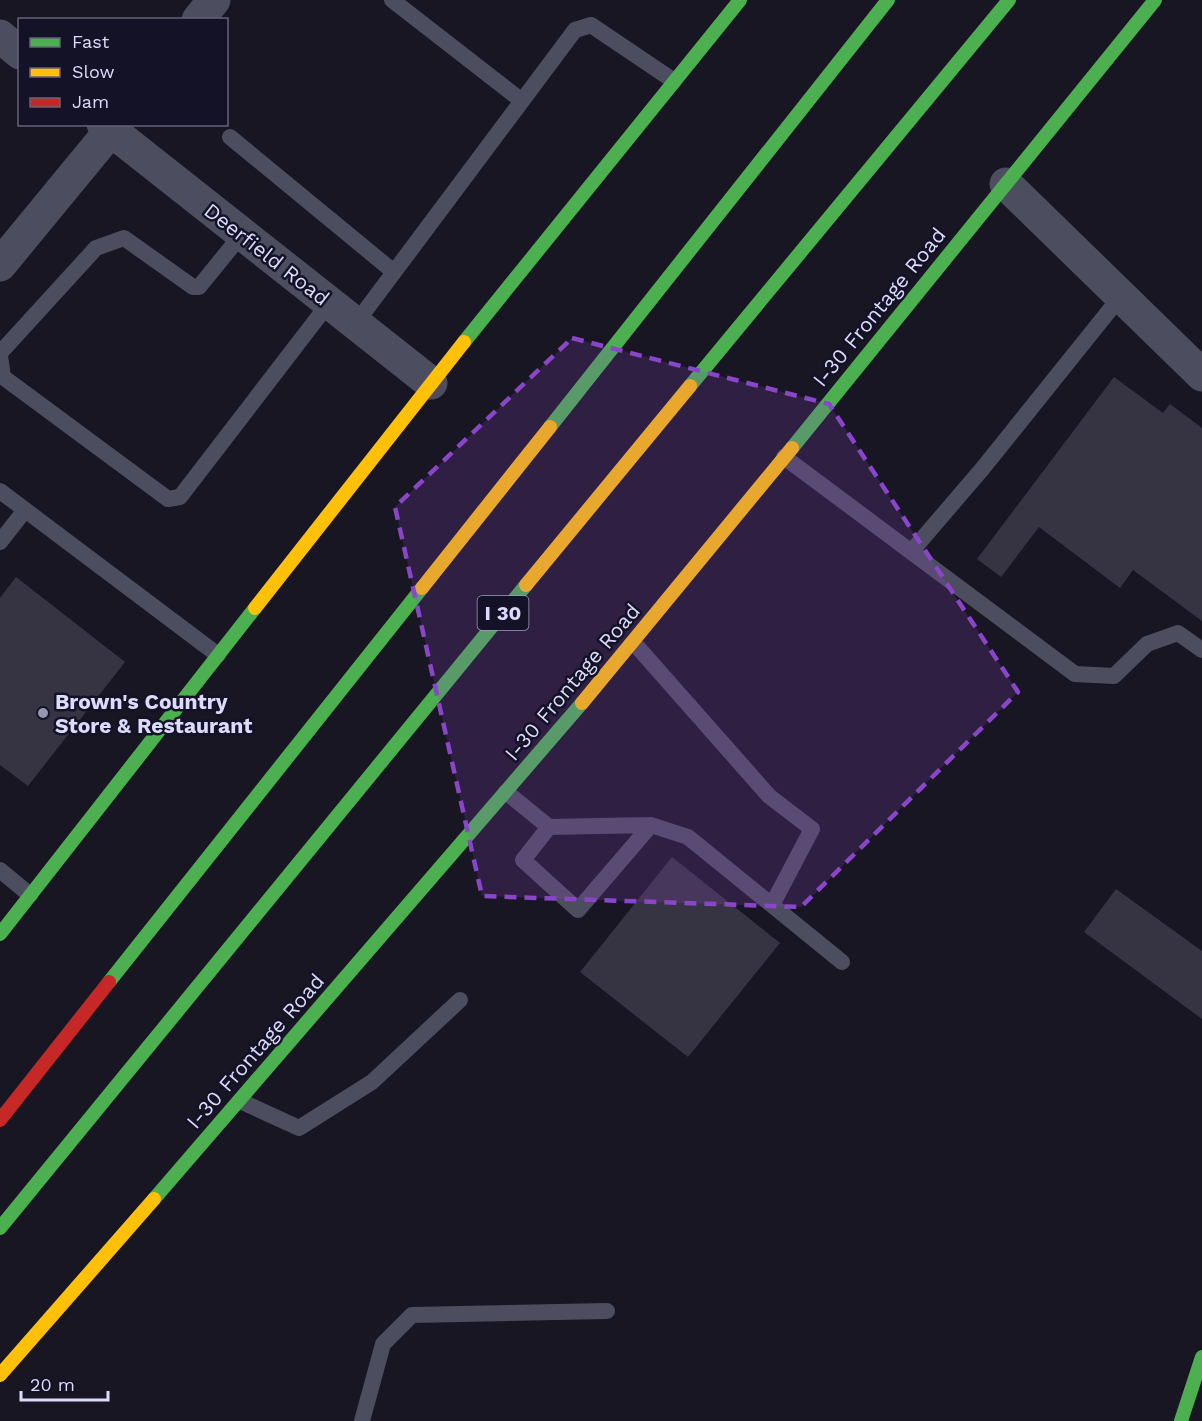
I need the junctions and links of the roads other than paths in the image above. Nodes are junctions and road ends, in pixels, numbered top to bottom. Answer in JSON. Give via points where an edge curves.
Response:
{"nodes":[{"id":1,"x":214,"y":0,"type":"edge"},
{"id":2,"x":392,"y":0,"type":"edge"},
{"id":3,"x":740,"y":0,"type":"edge"},
{"id":4,"x":888,"y":0,"type":"edge"},
{"id":5,"x":1009,"y":0,"type":"edge"},
{"id":6,"x":1155,"y":0,"type":"edge"},
{"id":7,"x":200,"y":18,"type":"edge"},
{"id":8,"x":0,"y":36,"type":"edge"},
{"id":9,"x":18,"y":51,"type":"edge"},
{"id":10,"x":674,"y":81,"type":"junction"},
{"id":11,"x":522,"y":101,"type":"junction"},
{"id":12,"x":110,"y":127,"type":"edge"},
{"id":13,"x":230,"y":137,"type":"dead end"},
{"id":14,"x":1006,"y":184,"type":"junction"},
{"id":15,"x":242,"y":234,"type":"junction"},
{"id":16,"x":0,"y":265,"type":"edge"},
{"id":17,"x":394,"y":272,"type":"junction"},
{"id":18,"x":1121,"y":296,"type":"junction"},
{"id":19,"x":329,"y":303,"type":"junction"},
{"id":20,"x":356,"y":323,"type":"junction"},
{"id":21,"x":0,"y":355,"type":"edge"},
{"id":22,"x":1202,"y":375,"type":"edge"},
{"id":23,"x":431,"y":382,"type":"junction"},
{"id":24,"x":784,"y":457,"type":"junction"},
{"id":25,"x":0,"y":491,"type":"edge"},
{"id":26,"x":25,"y":510,"type":"junction"},
{"id":27,"x":0,"y":542,"type":"edge"},
{"id":28,"x":911,"y":552,"type":"junction"},
{"id":29,"x":634,"y":643,"type":"junction"},
{"id":30,"x":1202,"y":650,"type":"edge"},
{"id":31,"x":218,"y":655,"type":"junction"},
{"id":32,"x":506,"y":792,"type":"junction"},
{"id":33,"x":651,"y":825,"type":"junction"},
{"id":34,"x":549,"y":827,"type":"junction"},
{"id":35,"x":0,"y":870,"type":"edge"},
{"id":36,"x":30,"y":895,"type":"junction"},
{"id":37,"x":772,"y":905,"type":"junction"},
{"id":38,"x":0,"y":934,"type":"edge"},
{"id":39,"x":842,"y":962,"type":"dead end"},
{"id":40,"x":460,"y":1000,"type":"dead end"},
{"id":41,"x":240,"y":1101,"type":"junction"},
{"id":42,"x":0,"y":1120,"type":"edge"},
{"id":43,"x":0,"y":1228,"type":"edge"},
{"id":44,"x":607,"y":1311,"type":"dead end"},
{"id":45,"x":1202,"y":1357,"type":"edge"},
{"id":46,"x":0,"y":1375,"type":"edge"},
{"id":47,"x":362,"y":1421,"type":"edge"},
{"id":48,"x":1181,"y":1421,"type":"edge"}],
"edges":[{"from":1,"to":7,"type":"street"},
{"from":2,"to":11,"type":"lane"},
{"from":3,"to":10,"type":"main road"},
{"from":4,"to":42,"type":"main road"},
{"from":5,"to":43,"type":"main road","number":"I 30"},
{"from":6,"to":14,"type":"main road","name":"I-30 Frontage Road"},
{"from":8,"to":9,"type":"street"},
{"from":10,"to":11,"type":"lane","via":[[591,25],[575,30]]},
{"from":10,"to":23,"type":"main road"},
{"from":11,"to":17,"type":"lane"},
{"from":12,"to":15,"type":"street","name":"Deerfield Road"},
{"from":12,"to":16,"type":"street"},
{"from":13,"to":17,"type":"lane"},
{"from":14,"to":18,"type":"street"},
{"from":14,"to":24,"type":"main road","name":"I-30 Frontage Road"},
{"from":15,"to":19,"type":"street","name":"Deerfield Road"},
{"from":15,"to":21,"type":"lane","via":[[199,287],[193,287],[124,238],[96,248]]},
{"from":17,"to":20,"type":"lane"},
{"from":18,"to":22,"type":"street"},
{"from":18,"to":28,"type":"lane"},
{"from":19,"to":20,"type":"street","name":"Deerfield Road"},
{"from":19,"to":21,"type":"lane","via":[[180,497],[168,499],[3,377]]},
{"from":20,"to":23,"type":"street","name":"Deerfield Road"},
{"from":23,"to":31,"type":"main road"},
{"from":24,"to":28,"type":"lane"},
{"from":24,"to":29,"type":"main road","name":"I-30 Frontage Road"},
{"from":25,"to":26,"type":"lane"},
{"from":26,"to":27,"type":"lane"},
{"from":26,"to":31,"type":"lane"},
{"from":28,"to":30,"type":"lane","via":[[1075,674],[1114,676],[1147,644],[1178,633]]},
{"from":29,"to":32,"type":"main road","name":"I-30 Frontage Road"},
{"from":29,"to":37,"type":"lane","via":[[769,796],[812,829]]},
{"from":31,"to":36,"type":"main road"},
{"from":32,"to":34,"type":"lane"},
{"from":32,"to":41,"type":"main road","name":"I-30 Frontage Road"},
{"from":33,"to":34,"type":"lane"},
{"from":33,"to":34,"type":"lane","via":[[578,910],[523,860]]},
{"from":33,"to":37,"type":"lane","via":[[688,837]]},
{"from":35,"to":36,"type":"lane"},
{"from":36,"to":38,"type":"main road"},
{"from":37,"to":39,"type":"lane"},
{"from":40,"to":41,"type":"lane","via":[[372,1082],[299,1128]]},
{"from":41,"to":46,"type":"main road","name":"I-30 Frontage Road"},
{"from":44,"to":47,"type":"lane","via":[[412,1315],[383,1344]]},
{"from":45,"to":48,"type":"main road"}]}
